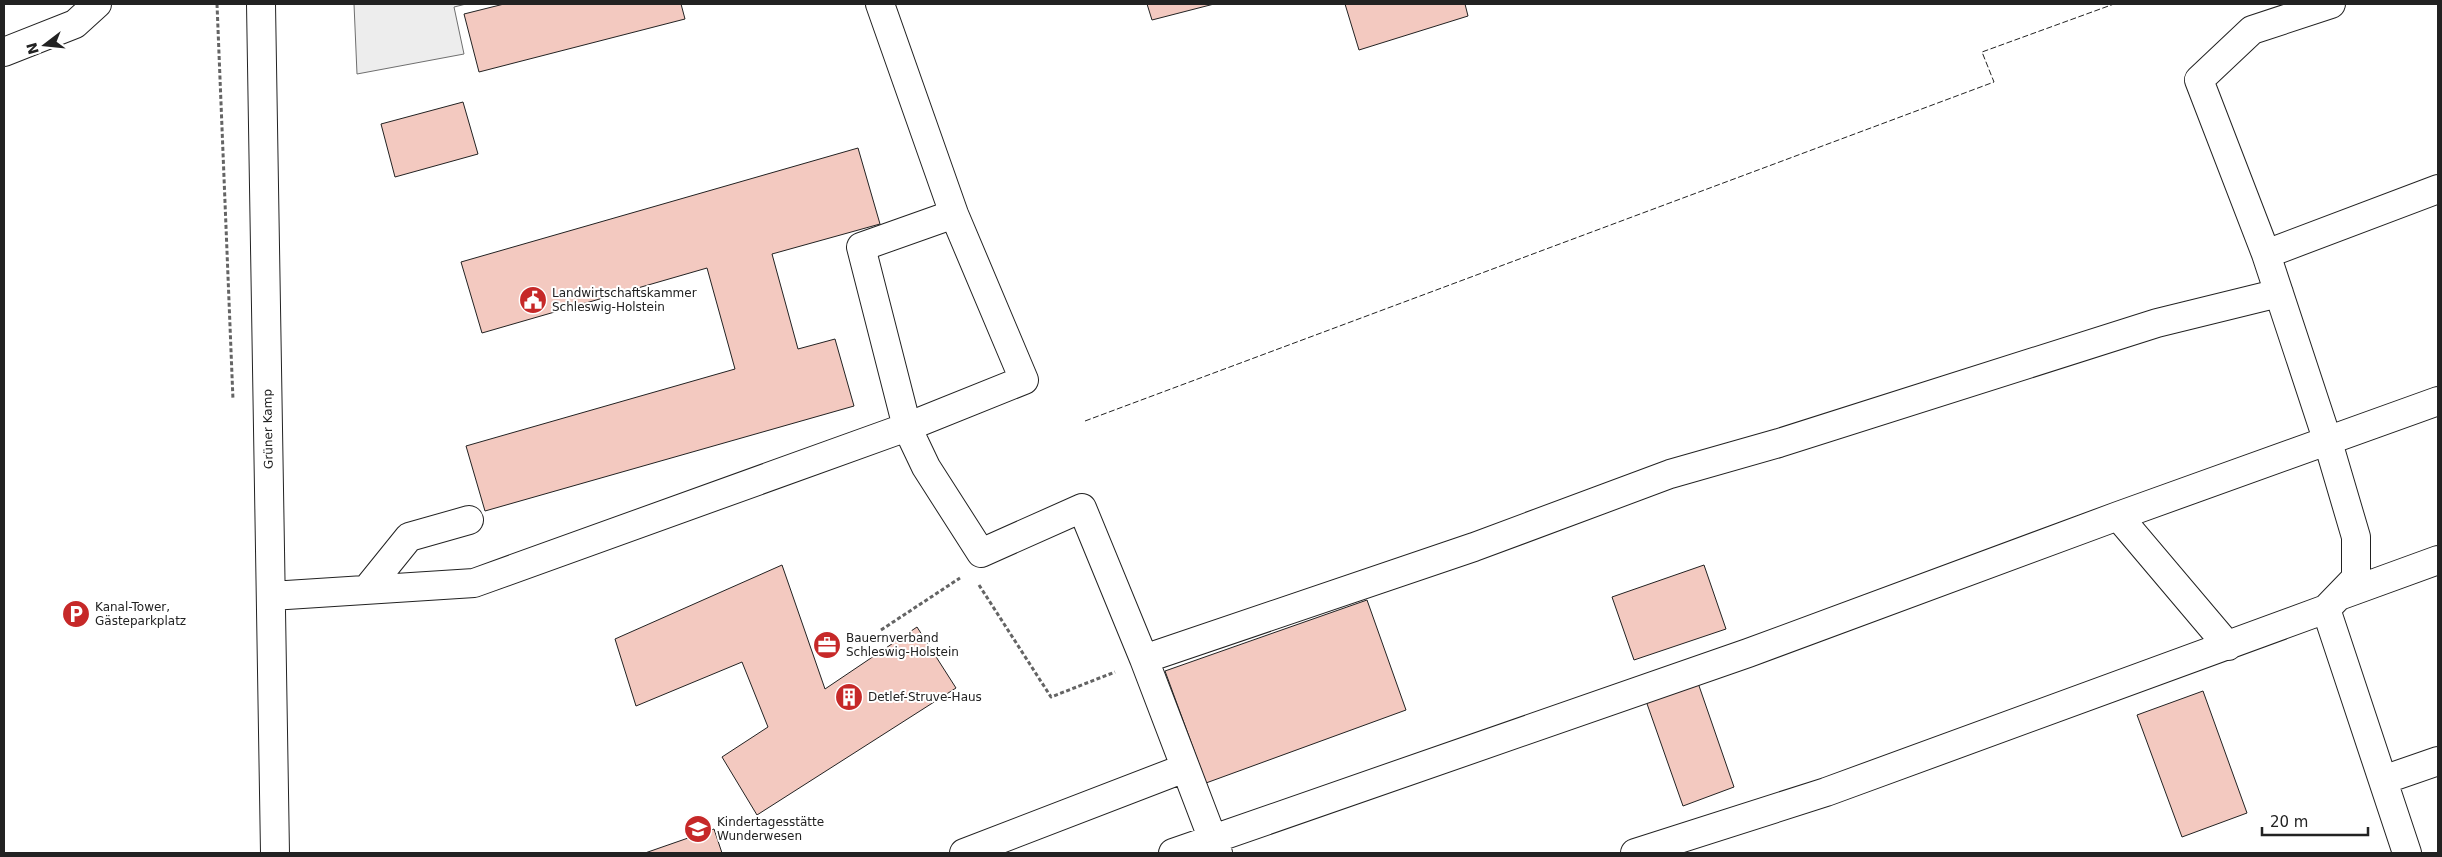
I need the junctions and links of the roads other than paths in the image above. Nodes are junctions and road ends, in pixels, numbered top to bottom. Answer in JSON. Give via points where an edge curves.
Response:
{"nodes":[{"id":1,"x":98,"y":4,"type":"edge"},
{"id":2,"x":260,"y":4,"type":"edge"},
{"id":3,"x":880,"y":4,"type":"edge"},
{"id":4,"x":2331,"y":4,"type":"edge"},
{"id":5,"x":4,"y":52,"type":"edge"},
{"id":6,"x":2438,"y":189,"type":"edge"},
{"id":7,"x":954,"y":214,"type":"junction"},
{"id":8,"x":2266,"y":254,"type":"junction"},
{"id":9,"x":2279,"y":293,"type":"junction"},
{"id":10,"x":2438,"y":401,"type":"edge"},
{"id":11,"x":908,"y":427,"type":"junction"},
{"id":12,"x":2328,"y":442,"type":"junction"},
{"id":13,"x":2118,"y":516,"type":"junction"},
{"id":14,"x":469,"y":520,"type":"dead end"},
{"id":15,"x":2438,"y":560,"type":"edge"},
{"id":16,"x":367,"y":589,"type":"junction"},
{"id":17,"x":271,"y":596,"type":"junction"},
{"id":18,"x":2333,"y":602,"type":"junction"},
{"id":19,"x":2228,"y":646,"type":"junction"},
{"id":20,"x":1144,"y":659,"type":"junction"},
{"id":21,"x":2438,"y":760,"type":"edge"},
{"id":22,"x":1185,"y":768,"type":"junction"},
{"id":23,"x":2383,"y":780,"type":"junction"},
{"id":24,"x":1215,"y":846,"type":"edge"},
{"id":25,"x":275,"y":853,"type":"edge"},
{"id":26,"x":964,"y":853,"type":"edge"},
{"id":27,"x":1173,"y":853,"type":"edge"},
{"id":28,"x":1635,"y":853,"type":"edge"},
{"id":29,"x":2407,"y":853,"type":"edge"}],
"edges":[{"from":1,"to":5,"type":"street","via":[[74,24]]},
{"from":2,"to":17,"type":"street","name":"Grüner Kamp"},
{"from":3,"to":7,"type":"street"},
{"from":4,"to":8,"type":"street","via":[[2252,30],[2199,80]]},
{"from":6,"to":8,"type":"street"},
{"from":7,"to":11,"type":"street","via":[[861,246]]},
{"from":7,"to":11,"type":"street","via":[[1024,380]]},
{"from":8,"to":9,"type":"street"},
{"from":9,"to":12,"type":"street"},
{"from":9,"to":20,"type":"street","via":[[2157,323],[1779,443],[1670,474],[1474,547]]},
{"from":10,"to":12,"type":"street"},
{"from":11,"to":16,"type":"street","via":[[474,582]]},
{"from":11,"to":20,"type":"street","via":[[976,562],[1082,508]]},
{"from":12,"to":13,"type":"street"},
{"from":12,"to":18,"type":"street","via":[[2356,537],[2356,578]]},
{"from":13,"to":19,"type":"street"},
{"from":13,"to":24,"type":"street"},
{"from":14,"to":16,"type":"street","via":[[410,537]]},
{"from":15,"to":18,"type":"street"},
{"from":16,"to":17,"type":"street"},
{"from":17,"to":25,"type":"street","name":"Grüner Kamp"},
{"from":18,"to":19,"type":"street"},
{"from":18,"to":23,"type":"street"},
{"from":19,"to":28,"type":"street","via":[[1826,792]]},
{"from":20,"to":22,"type":"street"},
{"from":21,"to":23,"type":"street"},
{"from":22,"to":24,"type":"street"},
{"from":22,"to":26,"type":"street"},
{"from":23,"to":29,"type":"street"},
{"from":24,"to":27,"type":"street"}]}
